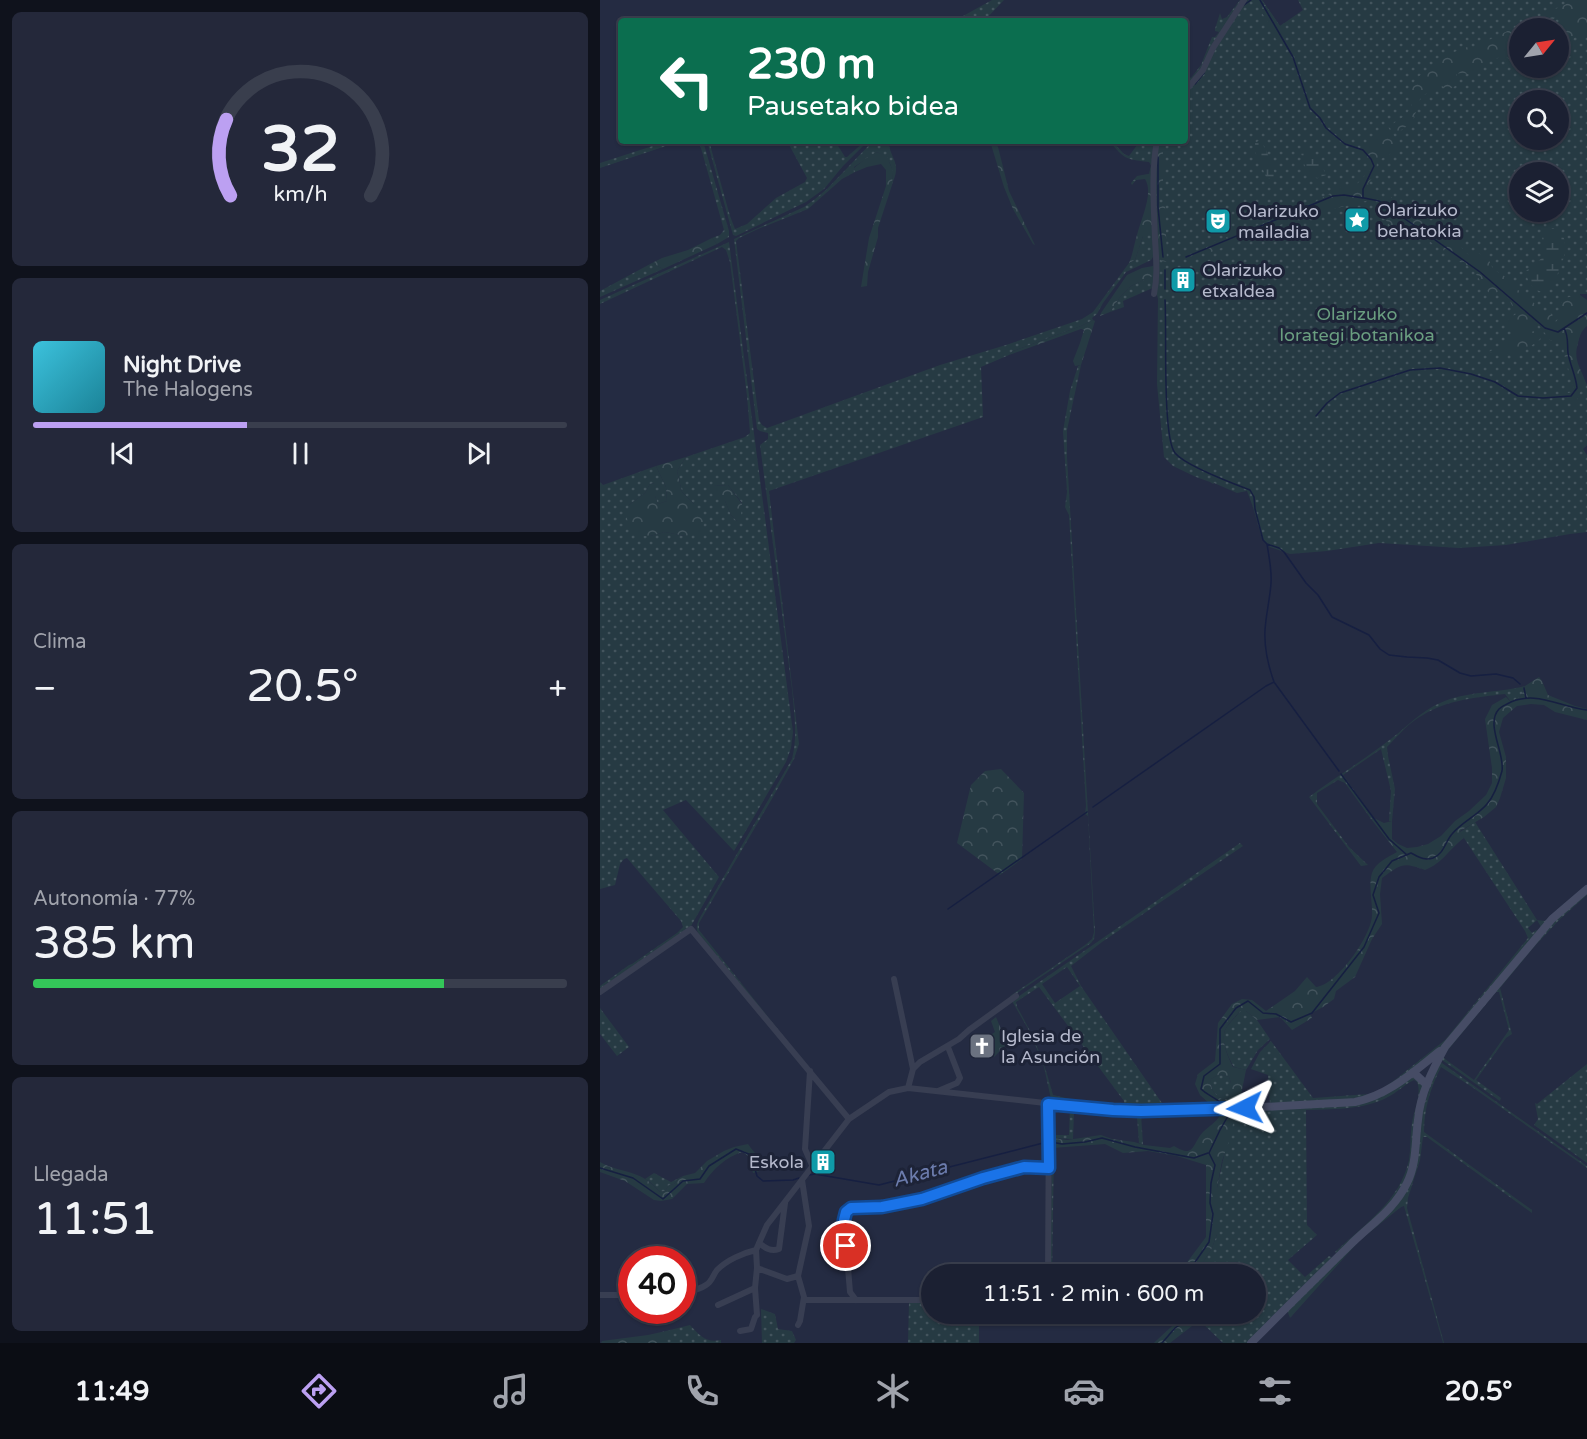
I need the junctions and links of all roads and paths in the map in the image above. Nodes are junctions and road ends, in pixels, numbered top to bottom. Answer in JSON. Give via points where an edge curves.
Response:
{"nodes":[{"id":1,"x":1244,"y":0,"type":"edge"},
{"id":2,"x":1188,"y":88,"type":"edge"},
{"id":3,"x":1157,"y":144,"type":"edge"},
{"id":4,"x":1154,"y":294,"type":"dead end"},
{"id":5,"x":1587,"y":889,"type":"edge"},
{"id":6,"x":894,"y":979,"type":"dead end"},
{"id":7,"x":600,"y":992,"type":"edge"},
{"id":8,"x":1016,"y":996,"type":"dead end"},
{"id":9,"x":948,"y":1047,"type":"junction"},
{"id":10,"x":1445,"y":1047,"type":"junction"},
{"id":11,"x":913,"y":1069,"type":"junction"},
{"id":12,"x":810,"y":1071,"type":"junction"},
{"id":13,"x":1413,"y":1072,"type":"junction"},
{"id":14,"x":1427,"y":1085,"type":"junction"},
{"id":15,"x":908,"y":1088,"type":"junction"},
{"id":16,"x":936,"y":1092,"type":"junction"},
{"id":17,"x":1048,"y":1104,"type":"junction"},
{"id":18,"x":1072,"y":1106,"type":"joint"},
{"id":19,"x":849,"y":1119,"type":"junction"},
{"id":20,"x":812,"y":1165,"type":"junction"},
{"id":21,"x":1049,"y":1168,"type":"junction"},
{"id":22,"x":802,"y":1180,"type":"junction"},
{"id":23,"x":786,"y":1201,"type":"junction"},
{"id":24,"x":758,"y":1247,"type":"junction"},
{"id":25,"x":1048,"y":1264,"type":"edge"},
{"id":26,"x":757,"y":1268,"type":"junction"},
{"id":27,"x":798,"y":1276,"type":"junction"},
{"id":28,"x":755,"y":1288,"type":"junction"},
{"id":29,"x":696,"y":1290,"type":"edge"},
{"id":30,"x":600,"y":1295,"type":"edge"},
{"id":31,"x":618,"y":1295,"type":"edge"},
{"id":32,"x":804,"y":1300,"type":"junction"},
{"id":33,"x":856,"y":1300,"type":"junction"},
{"id":34,"x":921,"y":1300,"type":"edge"},
{"id":35,"x":718,"y":1305,"type":"dead end"},
{"id":36,"x":798,"y":1325,"type":"dead end"},
{"id":37,"x":740,"y":1331,"type":"dead end"},
{"id":38,"x":1251,"y":1343,"type":"edge"}],
"edges":[{"from":1,"to":2,"type":"street","via":[[1203,70]]},
{"from":3,"to":4,"type":"street"},
{"from":5,"to":10,"type":"street","via":[[1552,919]]},
{"from":6,"to":11,"type":"street"},
{"from":7,"to":12,"type":"street","via":[[691,929]]},
{"from":8,"to":9,"type":"street"},
{"from":9,"to":11,"type":"street"},
{"from":9,"to":16,"type":"street","via":[[960,1078]]},
{"from":10,"to":13,"type":"street"},
{"from":10,"to":14,"type":"street"},
{"from":11,"to":15,"type":"street"},
{"from":12,"to":19,"type":"street"},
{"from":12,"to":20,"type":"street","via":[[805,1149]]},
{"from":13,"to":14,"type":"street"},
{"from":13,"to":18,"type":"street","via":[[1377,1096],[1355,1102],[1141,1111]]},
{"from":14,"to":38,"type":"street","via":[[1409,1180],[1394,1205]]},
{"from":15,"to":16,"type":"street"},
{"from":15,"to":19,"type":"street","via":[[889,1092]]},
{"from":16,"to":17,"type":"street"},
{"from":17,"to":18,"type":"street"},
{"from":17,"to":21,"type":"street"},
{"from":19,"to":20,"type":"street"},
{"from":20,"to":22,"type":"street"},
{"from":21,"to":25,"type":"street"},
{"from":21,"to":33,"type":"street","via":[[1024,1167],[922,1199],[851,1208],[844,1220],[850,1292]]},
{"from":22,"to":23,"type":"street"},
{"from":22,"to":27,"type":"street","via":[[809,1226]]},
{"from":23,"to":24,"type":"street","via":[[767,1225]]},
{"from":23,"to":24,"type":"street","via":[[779,1249]]},
{"from":24,"to":26,"type":"street"},
{"from":24,"to":29,"type":"street","via":[[716,1271],[709,1284]]},
{"from":26,"to":27,"type":"street","via":[[787,1279]]},
{"from":26,"to":28,"type":"street"},
{"from":27,"to":32,"type":"street"},
{"from":28,"to":35,"type":"street"},
{"from":28,"to":37,"type":"street","via":[[757,1315],[751,1329]]},
{"from":30,"to":31,"type":"street"},
{"from":32,"to":33,"type":"street"},
{"from":32,"to":36,"type":"street"},
{"from":33,"to":34,"type":"street"}]}
